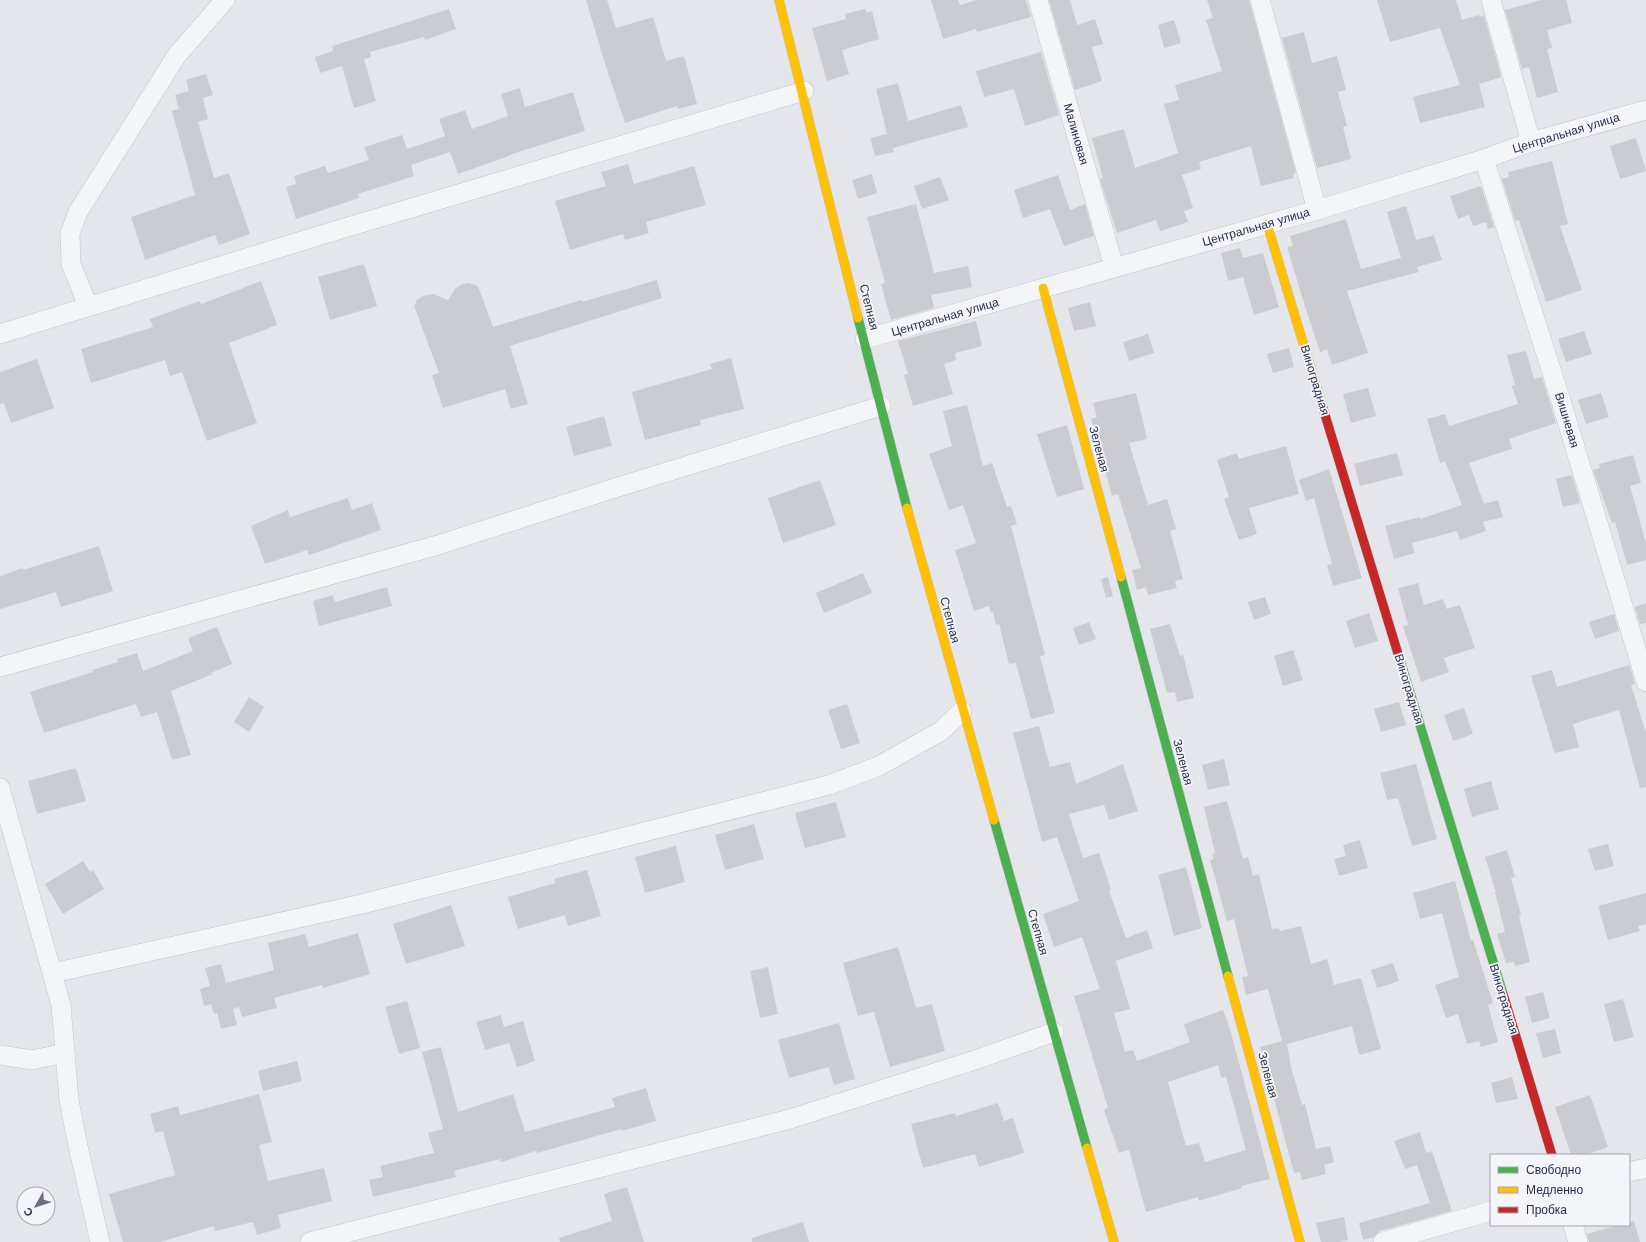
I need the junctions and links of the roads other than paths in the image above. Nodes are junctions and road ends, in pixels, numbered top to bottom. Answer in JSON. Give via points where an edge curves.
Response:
{"nodes":[{"id":1,"x":225,"y":0,"type":"edge"},
{"id":2,"x":779,"y":0,"type":"edge"},
{"id":3,"x":1038,"y":0,"type":"edge"},
{"id":4,"x":1260,"y":0,"type":"edge"},
{"id":5,"x":1490,"y":0,"type":"edge"},
{"id":6,"x":804,"y":91,"type":"junction"},
{"id":7,"x":1646,"y":110,"type":"edge"},
{"id":8,"x":1531,"y":142,"type":"junction"},
{"id":9,"x":1484,"y":159,"type":"junction"},
{"id":10,"x":1317,"y":210,"type":"junction"},
{"id":11,"x":1267,"y":224,"type":"junction"},
{"id":12,"x":1114,"y":268,"type":"junction"},
{"id":13,"x":1044,"y":288,"type":"junction"},
{"id":14,"x":88,"y":306,"type":"junction"},
{"id":15,"x":0,"y":334,"type":"edge"},
{"id":16,"x":865,"y":339,"type":"junction"},
{"id":17,"x":881,"y":406,"type":"junction"},
{"id":18,"x":0,"y":667,"type":"edge"},
{"id":19,"x":1646,"y":682,"type":"edge"},
{"id":20,"x":962,"y":711,"type":"junction"},
{"id":21,"x":0,"y":788,"type":"edge"},
{"id":22,"x":53,"y":973,"type":"junction"},
{"id":23,"x":1054,"y":1032,"type":"junction"},
{"id":24,"x":65,"y":1053,"type":"junction"},
{"id":25,"x":0,"y":1055,"type":"edge"},
{"id":26,"x":1552,"y":1154,"type":"edge"},
{"id":27,"x":1646,"y":1168,"type":"edge"},
{"id":28,"x":1630,"y":1172,"type":"edge"},
{"id":29,"x":1490,"y":1211,"type":"edge"},
{"id":30,"x":1573,"y":1226,"type":"edge"},
{"id":31,"x":100,"y":1242,"type":"edge"},
{"id":32,"x":310,"y":1242,"type":"edge"},
{"id":33,"x":1114,"y":1242,"type":"edge"},
{"id":34,"x":1300,"y":1242,"type":"edge"},
{"id":35,"x":1383,"y":1242,"type":"edge"},
{"id":36,"x":1578,"y":1242,"type":"edge"}],
"edges":[{"from":1,"to":14,"type":"street","via":[[176,55],[78,212],[70,234],[71,264]]},
{"from":2,"to":6,"type":"street","name":"Степная"},
{"from":3,"to":12,"type":"street","name":"Малиновая"},
{"from":4,"to":10,"type":"street"},
{"from":5,"to":8,"type":"street"},
{"from":6,"to":14,"type":"street"},
{"from":6,"to":16,"type":"street","name":"Степная"},
{"from":7,"to":8,"type":"street","name":"Центральная улица"},
{"from":8,"to":9,"type":"street","name":"Центральная улица"},
{"from":9,"to":10,"type":"street","name":"Центральная улица"},
{"from":9,"to":19,"type":"street","name":"Вишневая"},
{"from":10,"to":11,"type":"street","name":"Центральная улица"},
{"from":11,"to":12,"type":"street","name":"Центральная улица"},
{"from":11,"to":26,"type":"street","name":"Виноградная"},
{"from":12,"to":13,"type":"street","name":"Центральная улица"},
{"from":13,"to":16,"type":"street","name":"Центральная улица"},
{"from":13,"to":34,"type":"street","name":"Зеленая"},
{"from":14,"to":15,"type":"street"},
{"from":16,"to":17,"type":"street","name":"Степная"},
{"from":17,"to":18,"type":"street","via":[[438,545]]},
{"from":17,"to":20,"type":"street","name":"Степная"},
{"from":20,"to":22,"type":"street","via":[[941,731],[879,766],[829,785],[362,904]]},
{"from":20,"to":23,"type":"street","name":"Степная"},
{"from":21,"to":22,"type":"street"},
{"from":22,"to":24,"type":"street","via":[[61,1005]]},
{"from":23,"to":32,"type":"street","via":[[790,1119]]},
{"from":23,"to":33,"type":"street","name":"Степная"},
{"from":24,"to":25,"type":"street","via":[[32,1060]]},
{"from":24,"to":31,"type":"street","via":[[78,1146]]},
{"from":27,"to":28,"type":"street"},
{"from":29,"to":35,"type":"street"},
{"from":30,"to":36,"type":"street"}]}
